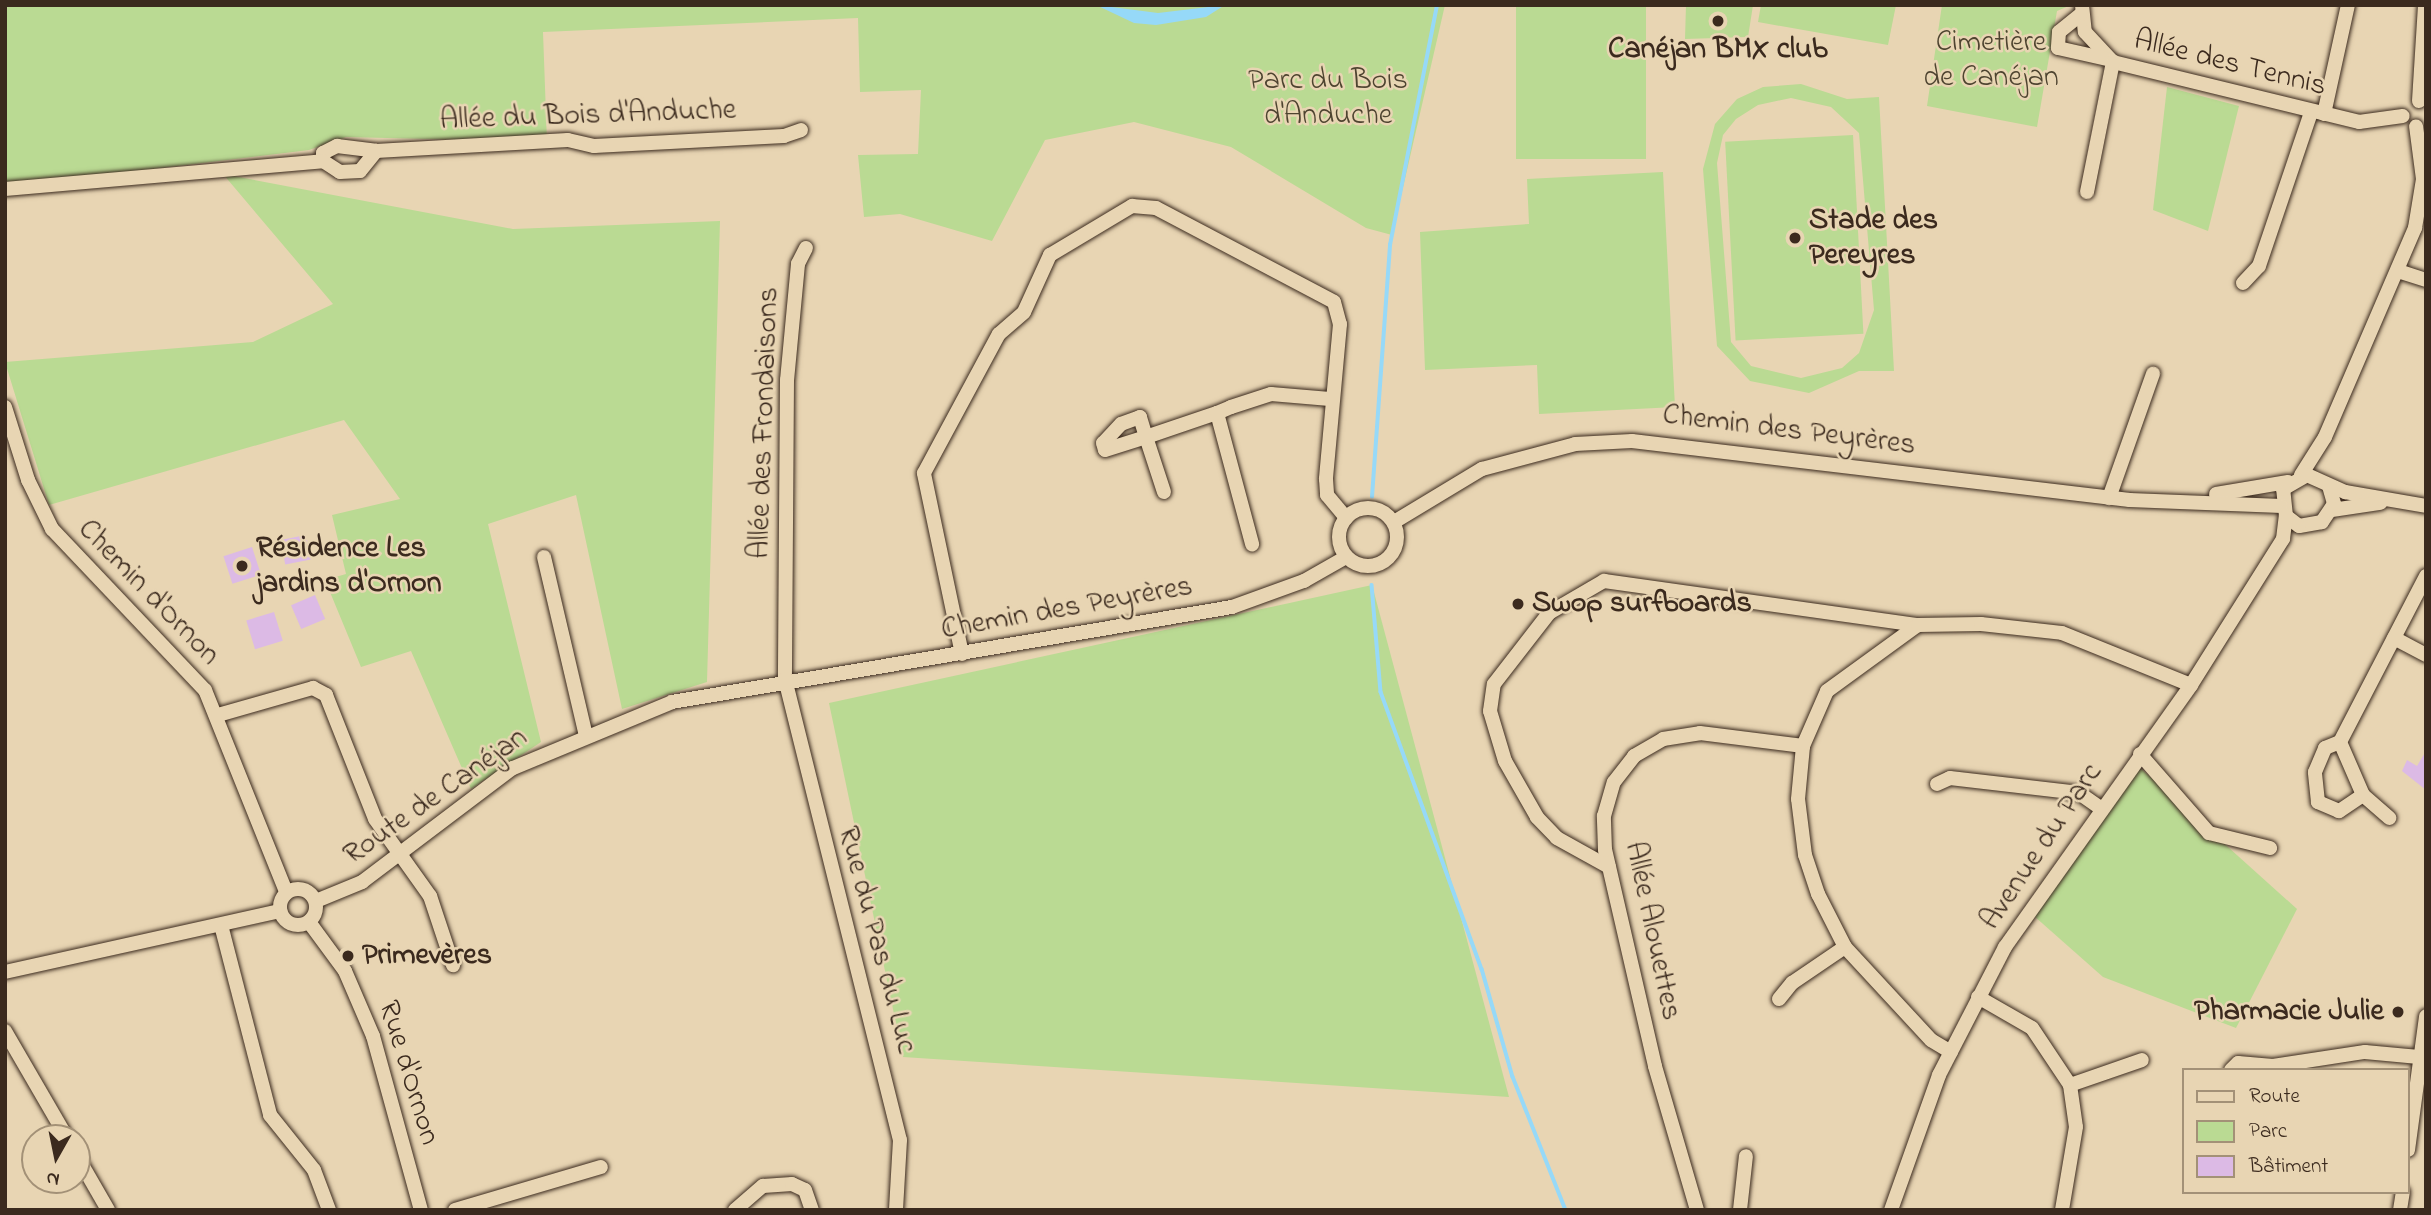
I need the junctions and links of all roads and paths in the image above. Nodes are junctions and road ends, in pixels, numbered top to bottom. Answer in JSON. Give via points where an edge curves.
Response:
{"nodes":[{"id":1,"x":2348,"y":5,"type":"edge"},
{"id":2,"x":2425,"y":5,"type":"edge"},
{"id":3,"x":2081,"y":10,"type":"edge"},
{"id":4,"x":2110,"y":60,"type":"junction"},
{"id":5,"x":2423,"y":103,"type":"edge"},
{"id":6,"x":2318,"y":113,"type":"junction"},
{"id":7,"x":2403,"y":116,"type":"junction"},
{"id":8,"x":2421,"y":124,"type":"edge"},
{"id":9,"x":801,"y":130,"type":"dead end"},
{"id":10,"x":376,"y":150,"type":"junction"},
{"id":11,"x":323,"y":161,"type":"junction"},
{"id":12,"x":5,"y":189,"type":"edge"},
{"id":13,"x":2087,"y":192,"type":"dead end"},
{"id":14,"x":807,"y":248,"type":"dead end"},
{"id":15,"x":2398,"y":271,"type":"junction"},
{"id":16,"x":2426,"y":279,"type":"edge"},
{"id":17,"x":2243,"y":283,"type":"dead end"},
{"id":18,"x":2153,"y":374,"type":"dead end"},
{"id":19,"x":1329,"y":399,"type":"junction"},
{"id":20,"x":5,"y":407,"type":"edge"},
{"id":21,"x":1217,"y":413,"type":"junction"},
{"id":22,"x":2325,"y":437,"type":"junction"},
{"id":23,"x":2295,"y":479,"type":"junction"},
{"id":24,"x":2327,"y":483,"type":"junction"},
{"id":25,"x":1164,"y":492,"type":"dead end"},
{"id":26,"x":2109,"y":498,"type":"junction"},
{"id":27,"x":2194,"y":499,"type":"junction"},
{"id":28,"x":2392,"y":502,"type":"junction"},
{"id":29,"x":2426,"y":506,"type":"edge"},
{"id":30,"x":2332,"y":510,"type":"junction"},
{"id":31,"x":2284,"y":511,"type":"junction"},
{"id":32,"x":1346,"y":518,"type":"junction"},
{"id":33,"x":1394,"y":522,"type":"junction"},
{"id":34,"x":2307,"y":527,"type":"junction"},
{"id":35,"x":2283,"y":539,"type":"junction"},
{"id":36,"x":1252,"y":544,"type":"dead end"},
{"id":37,"x":544,"y":557,"type":"dead end"},
{"id":38,"x":1346,"y":557,"type":"junction"},
{"id":39,"x":2426,"y":576,"type":"edge"},
{"id":40,"x":1918,"y":625,"type":"junction"},
{"id":41,"x":2394,"y":638,"type":"junction"},
{"id":42,"x":962,"y":654,"type":"junction"},
{"id":43,"x":2426,"y":654,"type":"edge"},
{"id":44,"x":788,"y":685,"type":"junction"},
{"id":45,"x":2191,"y":685,"type":"junction"},
{"id":46,"x":218,"y":715,"type":"junction"},
{"id":47,"x":586,"y":736,"type":"junction"},
{"id":48,"x":2340,"y":742,"type":"junction"},
{"id":49,"x":1803,"y":746,"type":"junction"},
{"id":50,"x":2140,"y":754,"type":"junction"},
{"id":51,"x":1937,"y":784,"type":"dead end"},
{"id":52,"x":2363,"y":794,"type":"junction"},
{"id":53,"x":2099,"y":807,"type":"junction"},
{"id":54,"x":2389,"y":818,"type":"dead end"},
{"id":55,"x":2270,"y":848,"type":"dead end"},
{"id":56,"x":400,"y":856,"type":"junction"},
{"id":57,"x":1609,"y":867,"type":"junction"},
{"id":58,"x":286,"y":892,"type":"junction"},
{"id":59,"x":316,"y":901,"type":"junction"},
{"id":60,"x":280,"y":911,"type":"junction"},
{"id":61,"x":309,"y":922,"type":"junction"},
{"id":62,"x":221,"y":925,"type":"junction"},
{"id":63,"x":1845,"y":947,"type":"junction"},
{"id":64,"x":453,"y":965,"type":"dead end"},
{"id":65,"x":5,"y":972,"type":"edge"},
{"id":66,"x":1978,"y":997,"type":"junction"},
{"id":67,"x":1779,"y":999,"type":"dead end"},
{"id":68,"x":2426,"y":1016,"type":"edge"},
{"id":69,"x":5,"y":1031,"type":"edge"},
{"id":70,"x":1951,"y":1052,"type":"junction"},
{"id":71,"x":2419,"y":1057,"type":"junction"},
{"id":72,"x":2142,"y":1060,"type":"dead end"},
{"id":73,"x":2233,"y":1068,"type":"edge"},
{"id":74,"x":2070,"y":1085,"type":"junction"},
{"id":75,"x":59,"y":1124,"type":"edge"},
{"id":76,"x":2410,"y":1133,"type":"edge"},
{"id":77,"x":1746,"y":1156,"type":"dead end"},
{"id":78,"x":601,"y":1167,"type":"dead end"},
{"id":79,"x":91,"y":1180,"type":"edge"},
{"id":80,"x":108,"y":1210,"type":"edge"},
{"id":81,"x":329,"y":1210,"type":"edge"},
{"id":82,"x":421,"y":1210,"type":"edge"},
{"id":83,"x":455,"y":1210,"type":"edge"},
{"id":84,"x":735,"y":1210,"type":"edge"},
{"id":85,"x":812,"y":1210,"type":"edge"},
{"id":86,"x":896,"y":1210,"type":"edge"},
{"id":87,"x":1697,"y":1210,"type":"edge"},
{"id":88,"x":1740,"y":1210,"type":"edge"},
{"id":89,"x":1891,"y":1210,"type":"edge"},
{"id":90,"x":2062,"y":1210,"type":"edge"}],
"edges":[{"from":1,"to":6,"type":"street"},
{"from":2,"to":5,"type":"street"},
{"from":3,"to":4,"type":"street","name":"Allée des Tennis","via":[[2085,32]]},
{"from":3,"to":4,"type":"street","via":[[2059,32],[2058,48]]},
{"from":4,"to":6,"type":"street","name":"Allée des Tennis"},
{"from":4,"to":13,"type":"street"},
{"from":5,"to":7,"type":"street","via":[[2405,106]]},
{"from":6,"to":7,"type":"street","name":"Allée des Tennis","via":[[2359,121]]},
{"from":6,"to":17,"type":"street","via":[[2259,266]]},
{"from":7,"to":8,"type":"street"},
{"from":8,"to":15,"type":"street","via":[[2422,192]]},
{"from":9,"to":10,"type":"street","name":"Allée du Bois d'Anduche","via":[[784,136],[594,146],[568,140]]},
{"from":10,"to":11,"type":"street","name":"Allée du Bois d'Anduche","via":[[337,146],[323,152]]},
{"from":10,"to":11,"type":"street","via":[[360,171],[340,172]]},
{"from":11,"to":12,"type":"street"},
{"from":14,"to":44,"type":"street","name":"Allée des Frondaisons","via":[[797,264],[787,380],[781,560],[788,582]]},
{"from":15,"to":16,"type":"street"},
{"from":15,"to":22,"type":"street"},
{"from":18,"to":26,"type":"street"},
{"from":19,"to":21,"type":"street","via":[[1271,394]]},
{"from":19,"to":32,"type":"street","via":[[1327,495]]},
{"from":19,"to":42,"type":"street","via":[[1340,324],[1328,295],[1149,206],[1132,206],[1056,248],[1024,312],[999,334],[924,473]]},
{"from":20,"to":46,"type":"street","name":"Chemin d'Ornon","via":[[28,480],[52,529],[186,663]]},
{"from":21,"to":25,"type":"street","via":[[1146,437]]},
{"from":21,"to":36,"type":"street"},
{"from":22,"to":23,"type":"street"},
{"from":22,"to":24,"type":"street"},
{"from":23,"to":24,"type":"street"},
{"from":23,"to":27,"type":"street","name":"Chemin des Peyrères"},
{"from":23,"to":31,"type":"street"},
{"from":24,"to":28,"type":"street"},
{"from":24,"to":30,"type":"street"},
{"from":26,"to":27,"type":"street","name":"Chemin des Peyrères"},
{"from":26,"to":33,"type":"street","name":"Chemin des Peyrères","via":[[1770,453],[1621,441],[1556,448],[1482,470]]},
{"from":27,"to":31,"type":"street","name":"Chemin des Peyrères"},
{"from":28,"to":29,"type":"street"},
{"from":28,"to":30,"type":"street"},
{"from":30,"to":34,"type":"street"},
{"from":31,"to":34,"type":"street"},
{"from":31,"to":35,"type":"street","name":"Avenue du Parc"},
{"from":32,"to":33,"type":"street","via":[[1371,508]]},
{"from":32,"to":38,"type":"street","via":[[1339,533]]},
{"from":33,"to":38,"type":"street","via":[[1398,541],[1380,564],[1362,567]]},
{"from":34,"to":35,"type":"street"},
{"from":35,"to":45,"type":"street","name":"Avenue du Parc"},
{"from":37,"to":47,"type":"street","via":[[558,640]]},
{"from":38,"to":42,"type":"street","name":"Chemin des Peyrères","via":[[1283,591],[1232,607]]},
{"from":39,"to":41,"type":"street"},
{"from":40,"to":45,"type":"street","via":[[2019,626],[2062,633]]},
{"from":40,"to":49,"type":"street","via":[[1827,691]]},
{"from":40,"to":57,"type":"street","via":[[1604,581],[1549,613],[1494,684],[1490,711],[1504,761],[1537,817],[1557,838]]},
{"from":41,"to":43,"type":"street"},
{"from":41,"to":48,"type":"street"},
{"from":42,"to":44,"type":"street","name":"Chemin des Peyrères"},
{"from":44,"to":47,"type":"street","name":"Route de Canéjan","via":[[672,702]]},
{"from":44,"to":86,"type":"street","name":"Rue du Pas du Luc","via":[[901,1140]]},
{"from":45,"to":50,"type":"street","name":"Avenue du Parc"},
{"from":46,"to":56,"type":"street","via":[[313,688],[326,695],[375,820]]},
{"from":46,"to":58,"type":"street","name":"Chemin d'Ornon"},
{"from":47,"to":56,"type":"street","name":"Route de Canéjan","via":[[513,768]]},
{"from":48,"to":52,"type":"street"},
{"from":48,"to":52,"type":"street","via":[[2325,748],[2315,772],[2318,802],[2339,811]]},
{"from":49,"to":57,"type":"street","name":"Allée Alouettes","via":[[1700,733],[1663,739],[1634,756],[1614,782],[1604,816]]},
{"from":49,"to":63,"type":"street","via":[[1798,799],[1805,855]]},
{"from":50,"to":53,"type":"street","name":"Avenue du Parc"},
{"from":50,"to":55,"type":"street","via":[[2209,832]]},
{"from":51,"to":53,"type":"street","via":[[1950,778],[2079,793]]},
{"from":52,"to":54,"type":"street"},
{"from":53,"to":66,"type":"street","name":"Avenue du Parc"},
{"from":56,"to":59,"type":"street","name":"Route de Canéjan","via":[[339,895]]},
{"from":56,"to":64,"type":"street","via":[[430,896]]},
{"from":57,"to":87,"type":"street","name":"Allée Alouettes","via":[[1655,1066]]},
{"from":58,"to":59,"type":"street","via":[[303,889]]},
{"from":58,"to":60,"type":"street"},
{"from":59,"to":61,"type":"street"},
{"from":60,"to":61,"type":"street","via":[[291,924]]},
{"from":60,"to":62,"type":"street"},
{"from":61,"to":82,"type":"street","name":"Rue d'Ornon","via":[[345,971],[373,1036]]},
{"from":62,"to":65,"type":"street"},
{"from":62,"to":81,"type":"street","via":[[270,1115],[314,1170]]},
{"from":63,"to":67,"type":"street","via":[[1792,983]]},
{"from":63,"to":70,"type":"street","via":[[1931,1040]]},
{"from":66,"to":70,"type":"street","name":"Avenue du Parc"},
{"from":66,"to":74,"type":"street","via":[[2032,1028]]},
{"from":68,"to":71,"type":"street"},
{"from":69,"to":75,"type":"street"},
{"from":70,"to":89,"type":"street","name":"Avenue du Parc"},
{"from":71,"to":73,"type":"street","via":[[2365,1052],[2273,1066],[2238,1063]]},
{"from":71,"to":76,"type":"street"},
{"from":72,"to":74,"type":"street"},
{"from":74,"to":90,"type":"street","via":[[2076,1127]]},
{"from":77,"to":88,"type":"street"},
{"from":78,"to":83,"type":"street"},
{"from":79,"to":80,"type":"street"},
{"from":84,"to":85,"type":"street","via":[[763,1186],[792,1184],[805,1189]]}]}
